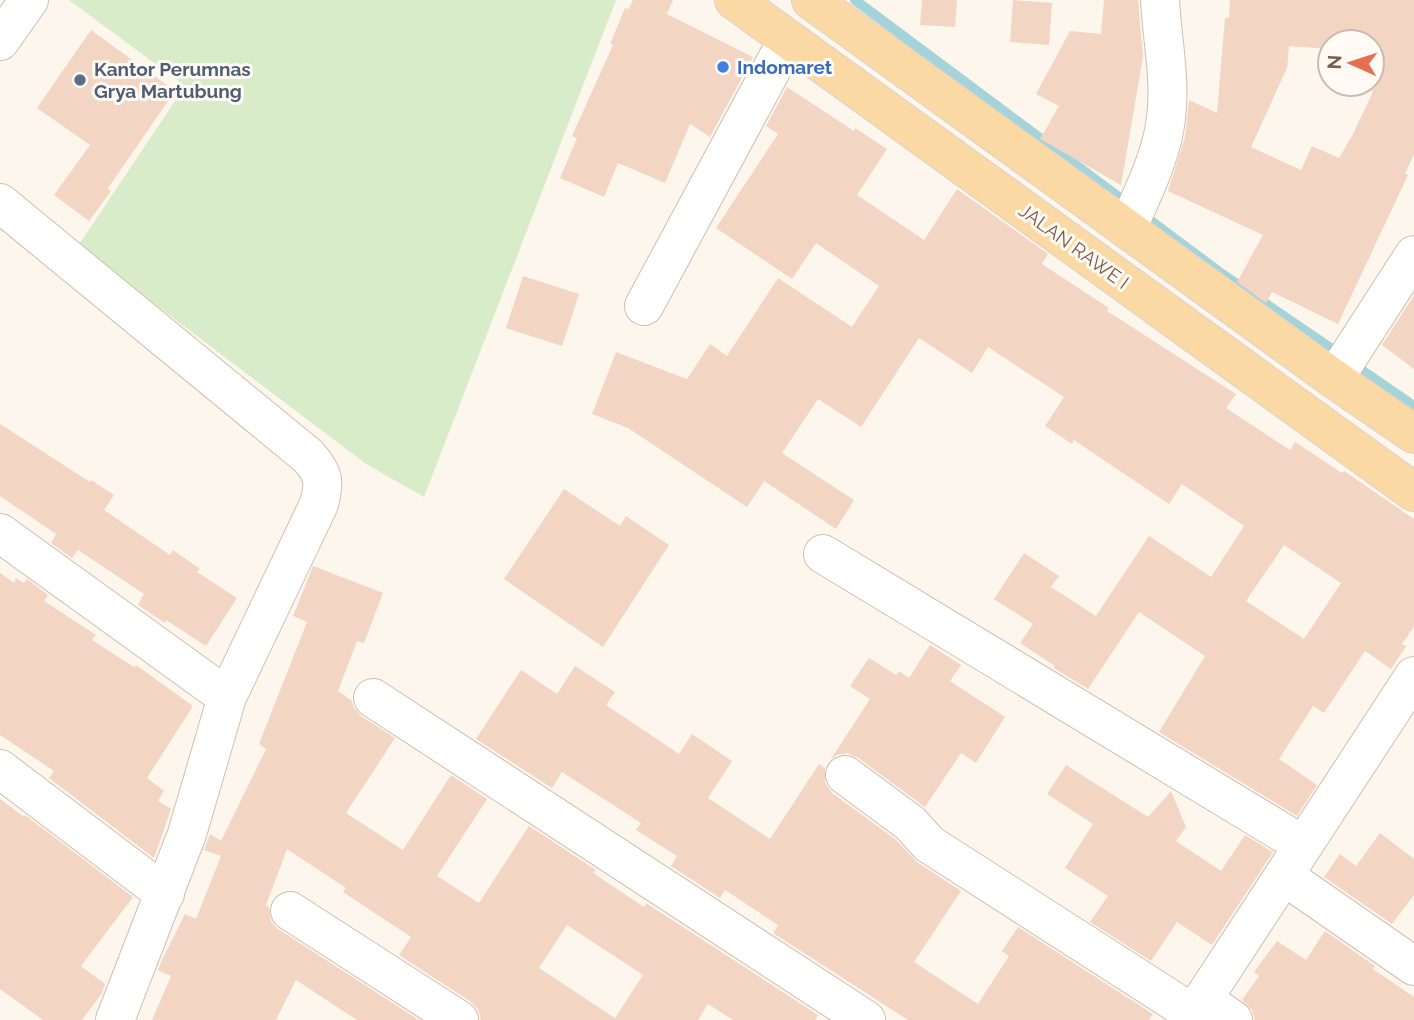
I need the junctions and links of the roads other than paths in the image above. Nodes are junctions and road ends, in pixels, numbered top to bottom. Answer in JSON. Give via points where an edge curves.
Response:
{"nodes":[{"id":1,"x":29,"y":0,"type":"edge"},
{"id":2,"x":734,"y":0,"type":"edge"},
{"id":3,"x":811,"y":0,"type":"edge"},
{"id":4,"x":1160,"y":0,"type":"edge"},
{"id":5,"x":788,"y":39,"type":"junction"},
{"id":6,"x":0,"y":41,"type":"edge"},
{"id":7,"x":0,"y":203,"type":"edge"},
{"id":8,"x":1127,"y":229,"type":"junction"},
{"id":9,"x":1414,"y":255,"type":"edge"},
{"id":10,"x":644,"y":306,"type":"dead end"},
{"id":11,"x":1342,"y":366,"type":"junction"},
{"id":12,"x":1414,"y":434,"type":"edge"},
{"id":13,"x":1414,"y":492,"type":"edge"},
{"id":14,"x":0,"y":533,"type":"edge"},
{"id":15,"x":823,"y":554,"type":"dead end"},
{"id":16,"x":1414,"y":676,"type":"edge"},
{"id":17,"x":227,"y":697,"type":"junction"},
{"id":18,"x":373,"y":698,"type":"dead end"},
{"id":19,"x":1404,"y":715,"type":"edge"},
{"id":20,"x":0,"y":769,"type":"edge"},
{"id":21,"x":845,"y":775,"type":"dead end"},
{"id":22,"x":1294,"y":860,"type":"junction"},
{"id":23,"x":164,"y":894,"type":"junction"},
{"id":24,"x":290,"y":911,"type":"dead end"},
{"id":25,"x":1414,"y":966,"type":"edge"},
{"id":26,"x":1204,"y":1013,"type":"edge"},
{"id":27,"x":115,"y":1020,"type":"edge"},
{"id":28,"x":459,"y":1020,"type":"edge"},
{"id":29,"x":866,"y":1020,"type":"edge"}],
"edges":[{"from":1,"to":6,"type":"street"},
{"from":2,"to":5,"type":"main road","name":"JALAN RAWE I"},
{"from":3,"to":8,"type":"main road"},
{"from":4,"to":8,"type":"street","via":[[1166,119]]},
{"from":5,"to":10,"type":"street"},
{"from":5,"to":13,"type":"main road","name":"JALAN RAWE I"},
{"from":7,"to":17,"type":"street","via":[[322,472],[319,504]]},
{"from":8,"to":11,"type":"main road"},
{"from":9,"to":11,"type":"street"},
{"from":11,"to":12,"type":"main road"},
{"from":14,"to":17,"type":"street"},
{"from":15,"to":22,"type":"street"},
{"from":16,"to":19,"type":"street"},
{"from":17,"to":23,"type":"street","via":[[187,834]]},
{"from":18,"to":29,"type":"street"},
{"from":19,"to":22,"type":"street"},
{"from":20,"to":23,"type":"street"},
{"from":21,"to":26,"type":"street","via":[[910,822],[929,844]]},
{"from":22,"to":25,"type":"street"},
{"from":22,"to":26,"type":"street"},
{"from":23,"to":27,"type":"street"},
{"from":24,"to":28,"type":"street"}]}
